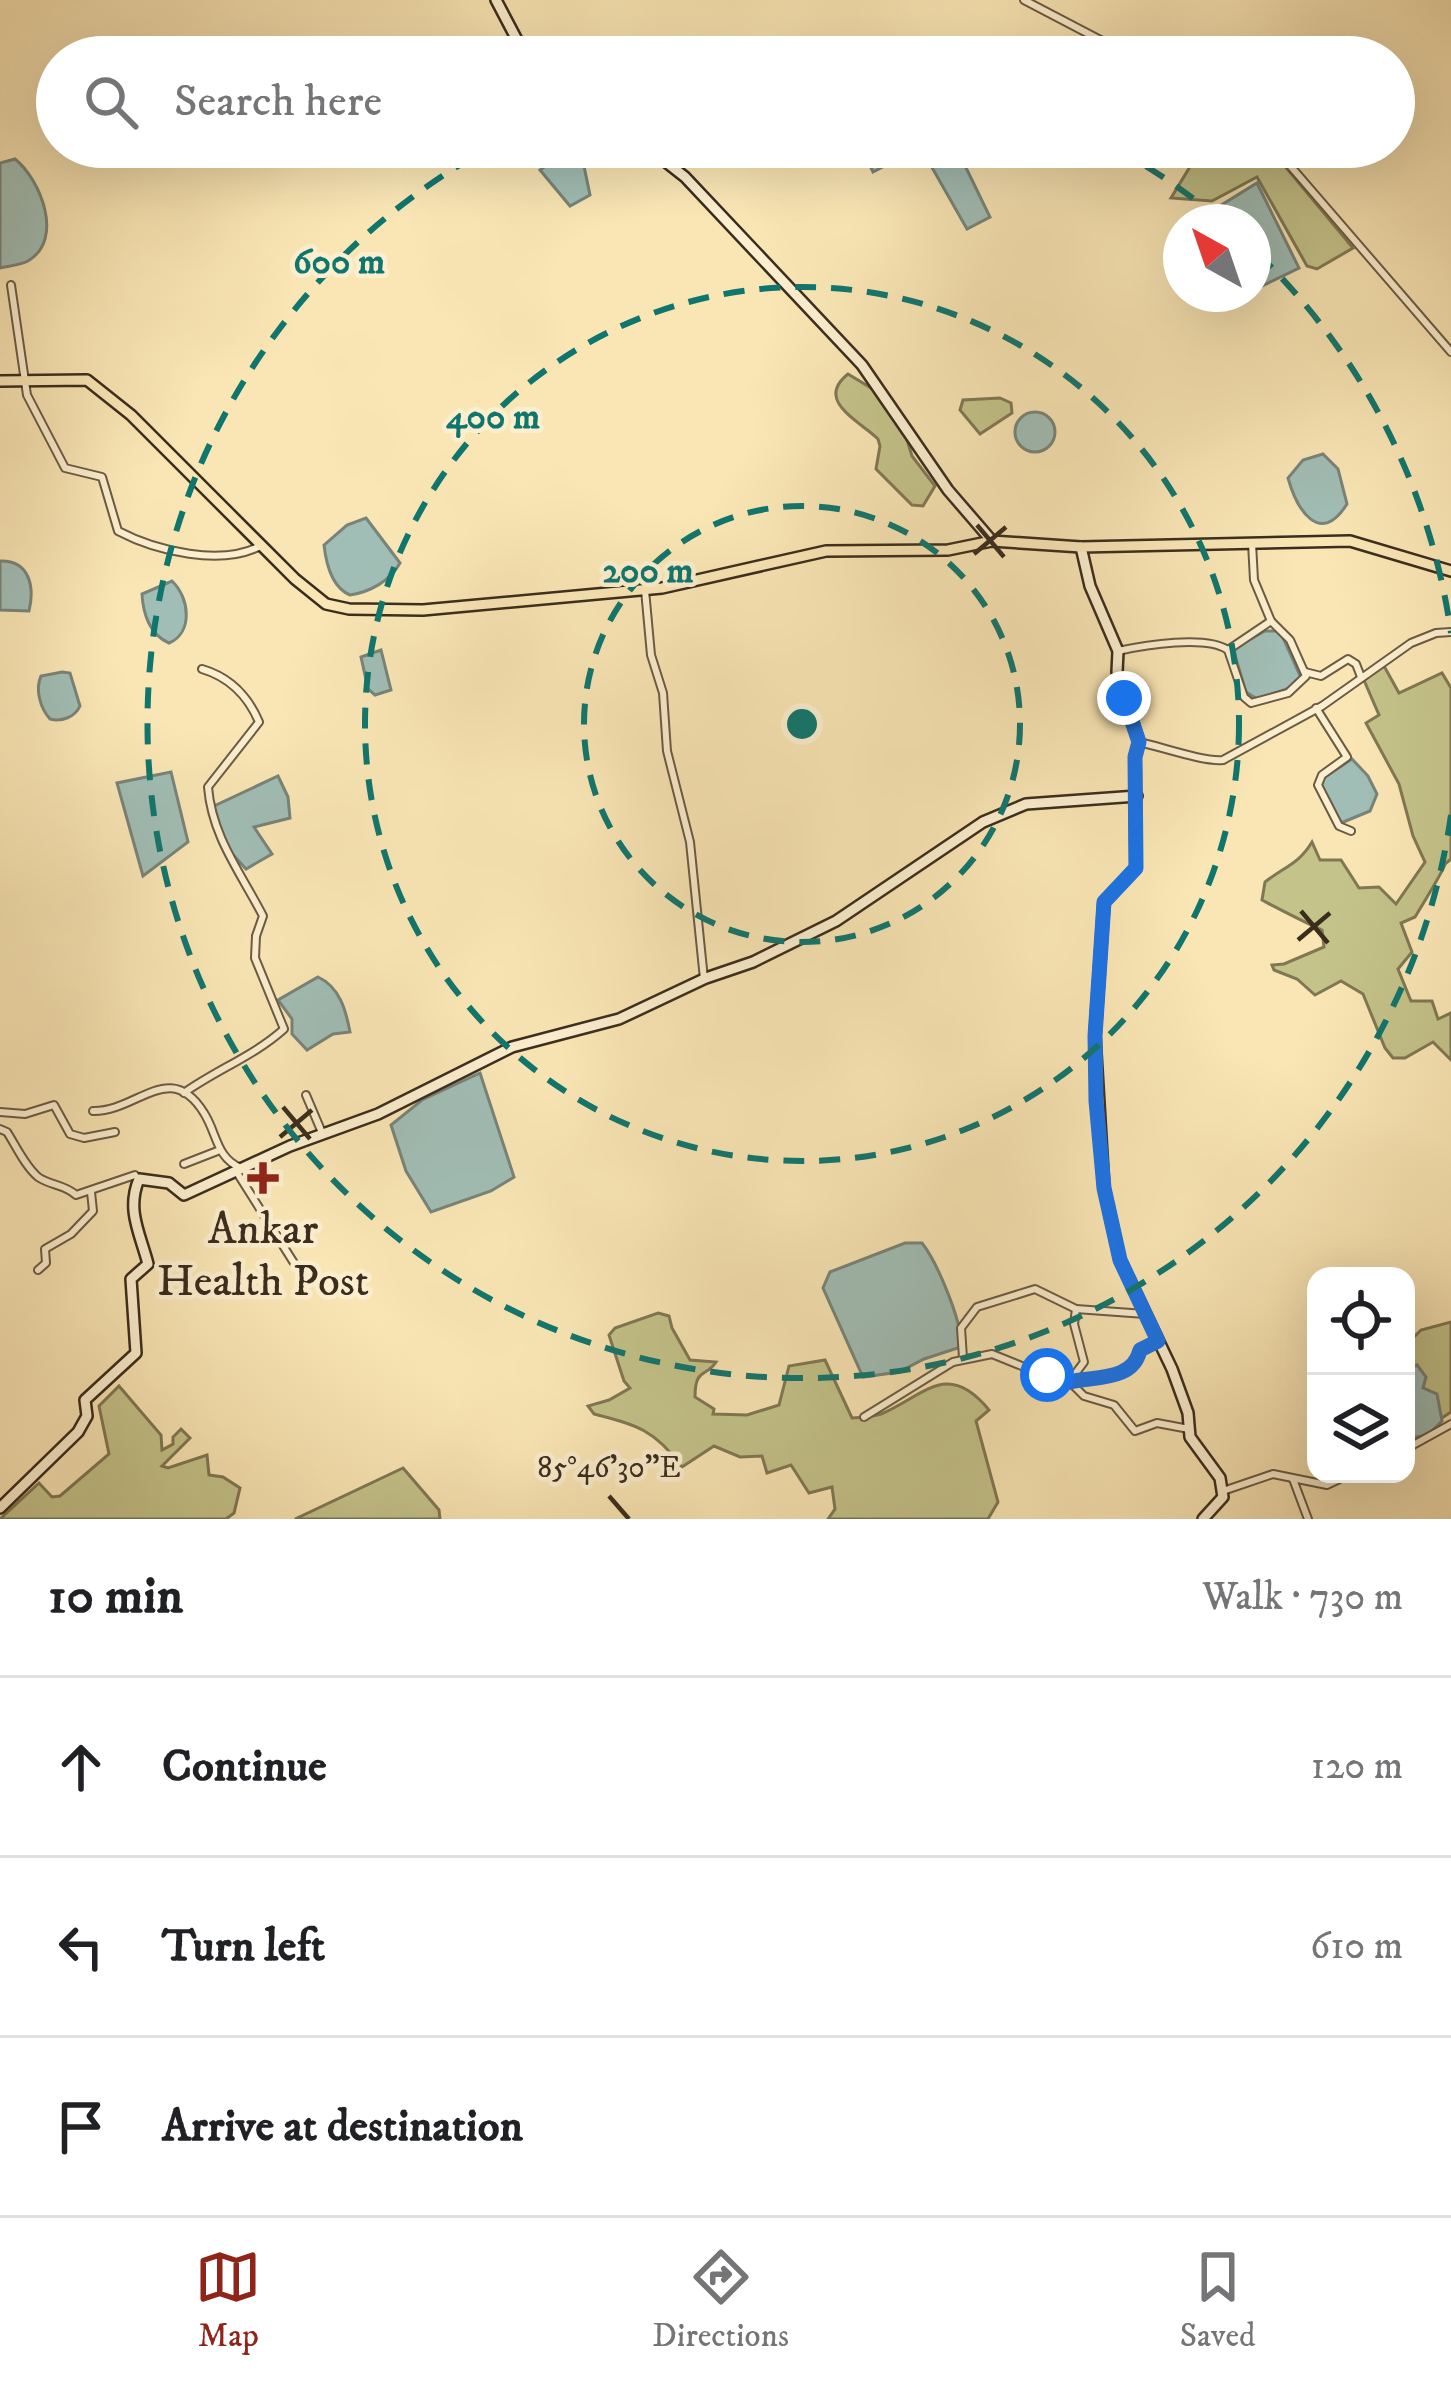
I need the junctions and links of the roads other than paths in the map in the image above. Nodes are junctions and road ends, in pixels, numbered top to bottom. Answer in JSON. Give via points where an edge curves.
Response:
{"nodes":[{"id":1,"x":496,"y":0,"type":"edge"},
{"id":2,"x":1024,"y":0,"type":"edge"},
{"id":3,"x":515,"y":36,"type":"edge"},
{"id":4,"x":1093,"y":36,"type":"edge"},
{"id":5,"x":674,"y":168,"type":"edge"},
{"id":6,"x":1292,"y":168,"type":"edge"},
{"id":7,"x":11,"y":285,"type":"dead end"},
{"id":8,"x":1451,"y":352,"type":"edge"},
{"id":9,"x":25,"y":379,"type":"junction"},
{"id":10,"x":0,"y":381,"type":"edge"},
{"id":11,"x":992,"y":541,"type":"junction"},
{"id":12,"x":1252,"y":543,"type":"junction"},
{"id":13,"x":262,"y":545,"type":"junction"},
{"id":14,"x":1081,"y":547,"type":"junction"},
{"id":15,"x":1451,"y":571,"type":"edge"},
{"id":16,"x":645,"y":590,"type":"junction"},
{"id":17,"x":1271,"y":621,"type":"junction"},
{"id":18,"x":1451,"y":632,"type":"edge"},
{"id":19,"x":1228,"y":650,"type":"junction"},
{"id":20,"x":1118,"y":651,"type":"junction"},
{"id":21,"x":202,"y":669,"type":"dead end"},
{"id":22,"x":1305,"y":672,"type":"junction"},
{"id":23,"x":1361,"y":677,"type":"junction"},
{"id":24,"x":1316,"y":709,"type":"junction"},
{"id":25,"x":1139,"y":742,"type":"junction"},
{"id":26,"x":1137,"y":796,"type":"junction"},
{"id":27,"x":1351,"y":831,"type":"dead end"},
{"id":28,"x":704,"y":979,"type":"junction"},
{"id":29,"x":184,"y":1094,"type":"junction"},
{"id":30,"x":306,"y":1095,"type":"dead end"},
{"id":31,"x":93,"y":1111,"type":"dead end"},
{"id":32,"x":1,"y":1113,"type":"edge"},
{"id":33,"x":0,"y":1126,"type":"edge"},
{"id":34,"x":115,"y":1132,"type":"dead end"},
{"id":35,"x":323,"y":1135,"type":"junction"},
{"id":36,"x":220,"y":1150,"type":"junction"},
{"id":37,"x":184,"y":1164,"type":"dead end"},
{"id":38,"x":238,"y":1170,"type":"junction"},
{"id":39,"x":135,"y":1175,"type":"dead end"},
{"id":40,"x":91,"y":1192,"type":"junction"},
{"id":41,"x":295,"y":1263,"type":"dead end"},
{"id":42,"x":38,"y":1270,"type":"dead end"},
{"id":43,"x":1076,"y":1310,"type":"junction"},
{"id":44,"x":1145,"y":1314,"type":"junction"},
{"id":45,"x":1158,"y":1341,"type":"junction"},
{"id":46,"x":962,"y":1358,"type":"junction"},
{"id":47,"x":1069,"y":1382,"type":"junction"},
{"id":48,"x":864,"y":1417,"type":"dead end"},
{"id":49,"x":1451,"y":1424,"type":"edge"},
{"id":50,"x":1189,"y":1429,"type":"junction"},
{"id":51,"x":1415,"y":1444,"type":"edge"},
{"id":52,"x":1293,"y":1479,"type":"junction"},
{"id":53,"x":1307,"y":1481,"type":"edge"},
{"id":54,"x":1222,"y":1491,"type":"junction"},
{"id":55,"x":0,"y":1508,"type":"edge"},
{"id":56,"x":1203,"y":1519,"type":"edge"},
{"id":57,"x":1308,"y":1519,"type":"edge"}],
"edges":[{"from":1,"to":3,"type":"street"},
{"from":2,"to":4,"type":"street"},
{"from":5,"to":11,"type":"street","via":[[862,365]]},
{"from":6,"to":8,"type":"street"},
{"from":7,"to":9,"type":"street"},
{"from":9,"to":10,"type":"main road"},
{"from":9,"to":13,"type":"main road","via":[[87,380],[110,396]]},
{"from":9,"to":13,"type":"street","via":[[65,468],[102,477],[118,531],[195,554]]},
{"from":11,"to":14,"type":"main road"},
{"from":11,"to":16,"type":"main road","via":[[948,550],[826,551]]},
{"from":12,"to":14,"type":"main road"},
{"from":12,"to":15,"type":"main road","via":[[1350,541]]},
{"from":12,"to":17,"type":"street","via":[[1254,580]]},
{"from":13,"to":16,"type":"main road","via":[[326,604],[349,609]]},
{"from":14,"to":20,"type":"street"},
{"from":16,"to":28,"type":"street","via":[[667,751],[690,842]]},
{"from":17,"to":19,"type":"street"},
{"from":17,"to":22,"type":"street"},
{"from":18,"to":23,"type":"street","via":[[1411,644]]},
{"from":19,"to":20,"type":"street","via":[[1199,642]]},
{"from":19,"to":22,"type":"street","via":[[1251,703],[1296,689]]},
{"from":20,"to":25,"type":"street"},
{"from":21,"to":29,"type":"street","via":[[232,685],[259,722],[208,787],[210,816],[263,916],[255,958],[284,1029]]},
{"from":22,"to":23,"type":"street","via":[[1321,676],[1348,659]]},
{"from":23,"to":24,"type":"street"},
{"from":24,"to":25,"type":"street","via":[[1223,760]]},
{"from":24,"to":27,"type":"street","via":[[1347,757],[1318,785],[1340,826]]},
{"from":25,"to":26,"type":"street"},
{"from":26,"to":28,"type":"street","via":[[1026,804],[983,823],[836,921]]},
{"from":26,"to":44,"type":"street","via":[[1136,868],[1104,902],[1095,1036],[1104,1188],[1120,1260]]},
{"from":28,"to":35,"type":"street","via":[[619,1019],[512,1047]]},
{"from":29,"to":31,"type":"street","via":[[161,1085]]},
{"from":29,"to":36,"type":"street","via":[[202,1109]]},
{"from":30,"to":35,"type":"street"},
{"from":32,"to":33,"type":"street"},
{"from":32,"to":34,"type":"street","via":[[54,1105],[70,1134]]},
{"from":33,"to":40,"type":"street","via":[[40,1178],[76,1196]]},
{"from":35,"to":38,"type":"street"},
{"from":36,"to":37,"type":"street"},
{"from":36,"to":38,"type":"street"},
{"from":38,"to":41,"type":"street"},
{"from":38,"to":55,"type":"street","via":[[184,1196],[170,1183],[139,1179],[132,1216],[148,1264],[130,1279],[136,1353],[85,1400],[78,1432]]},
{"from":39,"to":40,"type":"street"},
{"from":40,"to":42,"type":"street","via":[[95,1208],[45,1249]]},
{"from":43,"to":44,"type":"street"},
{"from":43,"to":46,"type":"street","via":[[1035,1289],[977,1306],[961,1328]]},
{"from":43,"to":47,"type":"street","via":[[1084,1362]]},
{"from":44,"to":45,"type":"street"},
{"from":45,"to":47,"type":"street","via":[[1140,1350],[1126,1372]]},
{"from":45,"to":50,"type":"street"},
{"from":46,"to":47,"type":"street","via":[[992,1354]]},
{"from":46,"to":48,"type":"street"},
{"from":47,"to":50,"type":"street","via":[[1084,1396],[1111,1402],[1135,1431],[1157,1423]]},
{"from":49,"to":51,"type":"street"},
{"from":50,"to":54,"type":"street"},
{"from":52,"to":53,"type":"street"},
{"from":52,"to":54,"type":"street","via":[[1273,1474]]},
{"from":52,"to":57,"type":"street"},
{"from":54,"to":56,"type":"street"}]}
